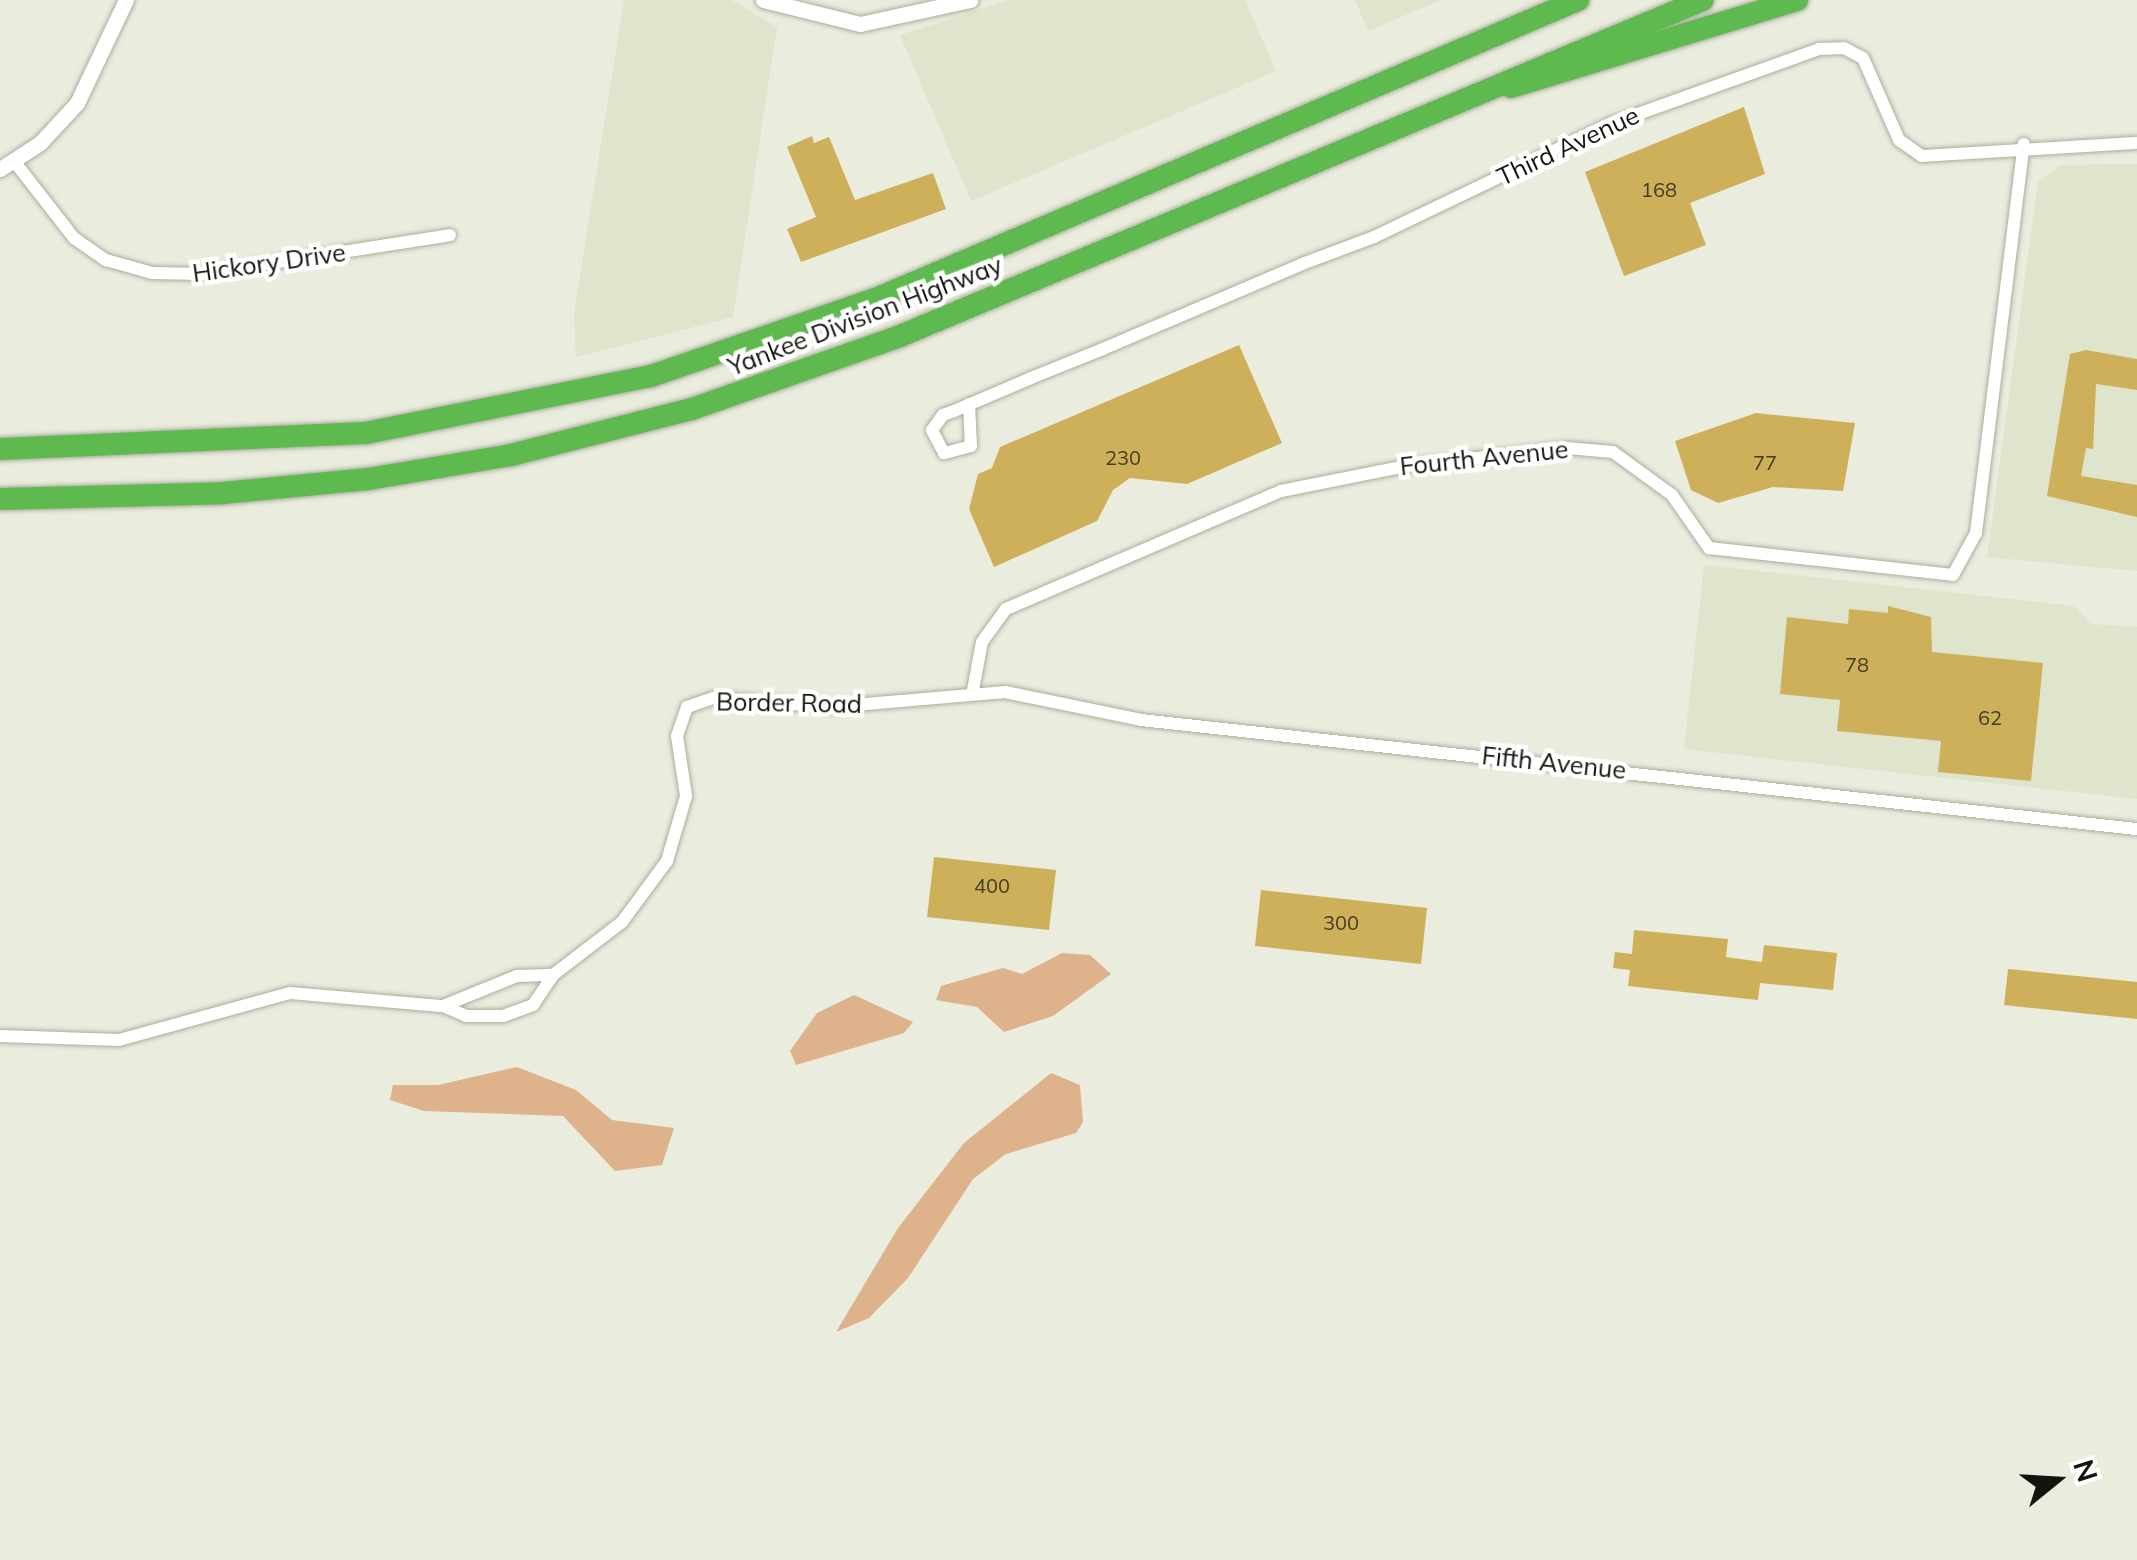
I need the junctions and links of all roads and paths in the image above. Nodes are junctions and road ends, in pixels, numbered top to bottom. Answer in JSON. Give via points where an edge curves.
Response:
{"nodes":[{"id":1,"x":126,"y":0,"type":"edge"},
{"id":2,"x":763,"y":0,"type":"edge"},
{"id":3,"x":970,"y":0,"type":"edge"},
{"id":4,"x":1578,"y":0,"type":"edge"},
{"id":5,"x":1703,"y":0,"type":"edge"},
{"id":6,"x":1798,"y":0,"type":"edge"},
{"id":7,"x":1463,"y":96,"type":"junction"},
{"id":8,"x":2137,"y":143,"type":"edge"},
{"id":9,"x":2024,"y":144,"type":"junction"},
{"id":10,"x":7,"y":165,"type":"edge"},
{"id":11,"x":450,"y":235,"type":"dead end"},
{"id":12,"x":970,"y":404,"type":"dead end"},
{"id":13,"x":0,"y":449,"type":"edge"},
{"id":14,"x":0,"y":499,"type":"edge"},
{"id":15,"x":973,"y":690,"type":"junction"},
{"id":16,"x":2137,"y":829,"type":"edge"},
{"id":17,"x":553,"y":976,"type":"junction"},
{"id":18,"x":442,"y":1006,"type":"junction"},
{"id":19,"x":0,"y":1036,"type":"edge"}],
"edges":[{"from":1,"to":10,"type":"street","via":[[77,103]]},
{"from":2,"to":3,"type":"street","via":[[860,24]]},
{"from":4,"to":13,"type":"highway","name":"Yankee Division Highway","via":[[834,316],[635,381],[334,436]]},
{"from":5,"to":7,"type":"highway","name":"Yankee Division Highway"},
{"from":6,"to":7,"type":"highway","via":[[1569,75]]},
{"from":7,"to":14,"type":"highway","name":"Yankee Division Highway","via":[[900,336],[649,421],[368,479],[223,493]]},
{"from":8,"to":9,"type":"street","name":"Third Avenue"},
{"from":9,"to":12,"type":"street","name":"Third Avenue","via":[[1914,153],[1894,131],[1863,58],[1844,48],[1811,51],[1610,124],[1374,237]]},
{"from":9,"to":15,"type":"street","name":"Fourth Avenue","via":[[1976,534],[1953,574],[1928,578],[1708,548],[1672,495],[1613,452],[1567,448],[1406,466],[1282,491],[1006,608],[982,642]]},
{"from":10,"to":11,"type":"street","name":"Hickory Drive","via":[[74,238],[106,260],[152,273],[202,274]]},
{"from":15,"to":16,"type":"street","name":"Fifth Avenue","via":[[1141,720]]},
{"from":15,"to":17,"type":"street","name":"Border Road","via":[[831,708],[713,698],[686,707],[676,736],[686,796],[667,860],[622,922]]},
{"from":17,"to":18,"type":"street","name":"Border Road","via":[[517,976]]},
{"from":17,"to":18,"type":"street","name":"Border Road","via":[[533,1005],[503,1016],[466,1016]]},
{"from":18,"to":19,"type":"street","name":"Border Road","via":[[290,993],[119,1040]]}]}
